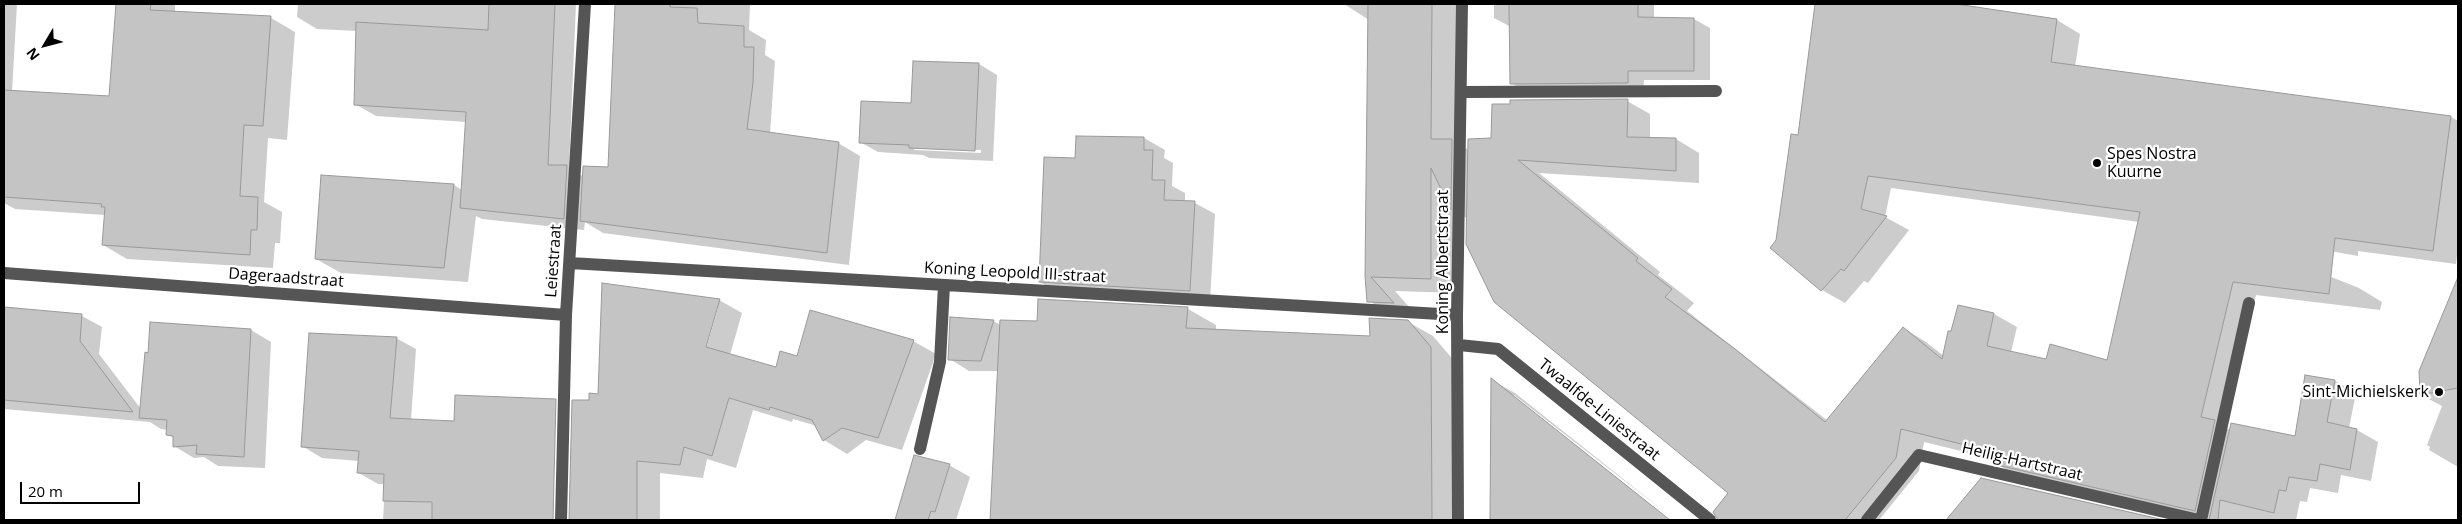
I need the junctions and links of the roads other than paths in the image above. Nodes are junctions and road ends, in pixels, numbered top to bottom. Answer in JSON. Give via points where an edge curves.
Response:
{"nodes":[{"id":1,"x":585,"y":4,"type":"edge"},
{"id":2,"x":1462,"y":4,"type":"edge"},
{"id":3,"x":1716,"y":91,"type":"dead end"},
{"id":4,"x":1461,"y":92,"type":"junction"},
{"id":5,"x":570,"y":263,"type":"junction"},
{"id":6,"x":4,"y":273,"type":"edge"},
{"id":7,"x":944,"y":285,"type":"junction"},
{"id":8,"x":2249,"y":303,"type":"dead end"},
{"id":9,"x":566,"y":315,"type":"junction"},
{"id":10,"x":1457,"y":315,"type":"junction"},
{"id":11,"x":1459,"y":345,"type":"junction"},
{"id":12,"x":920,"y":449,"type":"dead end"},
{"id":13,"x":561,"y":520,"type":"edge"},
{"id":14,"x":1458,"y":520,"type":"edge"},
{"id":15,"x":1710,"y":520,"type":"edge"},
{"id":16,"x":1867,"y":520,"type":"edge"},
{"id":17,"x":2200,"y":520,"type":"edge"}],
"edges":[{"from":1,"to":5,"type":"street","name":"Leiestraat"},
{"from":2,"to":4,"type":"street","name":"Koning Albertstraat"},
{"from":3,"to":4,"type":"street"},
{"from":4,"to":10,"type":"street","name":"Koning Albertstraat"},
{"from":5,"to":7,"type":"street","name":"Koning Leopold III-straat"},
{"from":5,"to":9,"type":"street","name":"Leiestraat"},
{"from":6,"to":9,"type":"street","name":"Dageraadstraat"},
{"from":7,"to":10,"type":"street","name":"Koning Leopold III-straat"},
{"from":7,"to":12,"type":"street","via":[[940,362]]},
{"from":8,"to":17,"type":"street"},
{"from":9,"to":13,"type":"street","name":"Leiestraat"},
{"from":10,"to":11,"type":"street","name":"Koning Albertstraat"},
{"from":11,"to":14,"type":"street","name":"Koning Albertstraat"},
{"from":11,"to":15,"type":"street","name":"Twaalfde-Liniestraat","via":[[1498,349]]},
{"from":16,"to":17,"type":"street","name":"Heilig-Hartstraat","via":[[1919,455]]}]}
